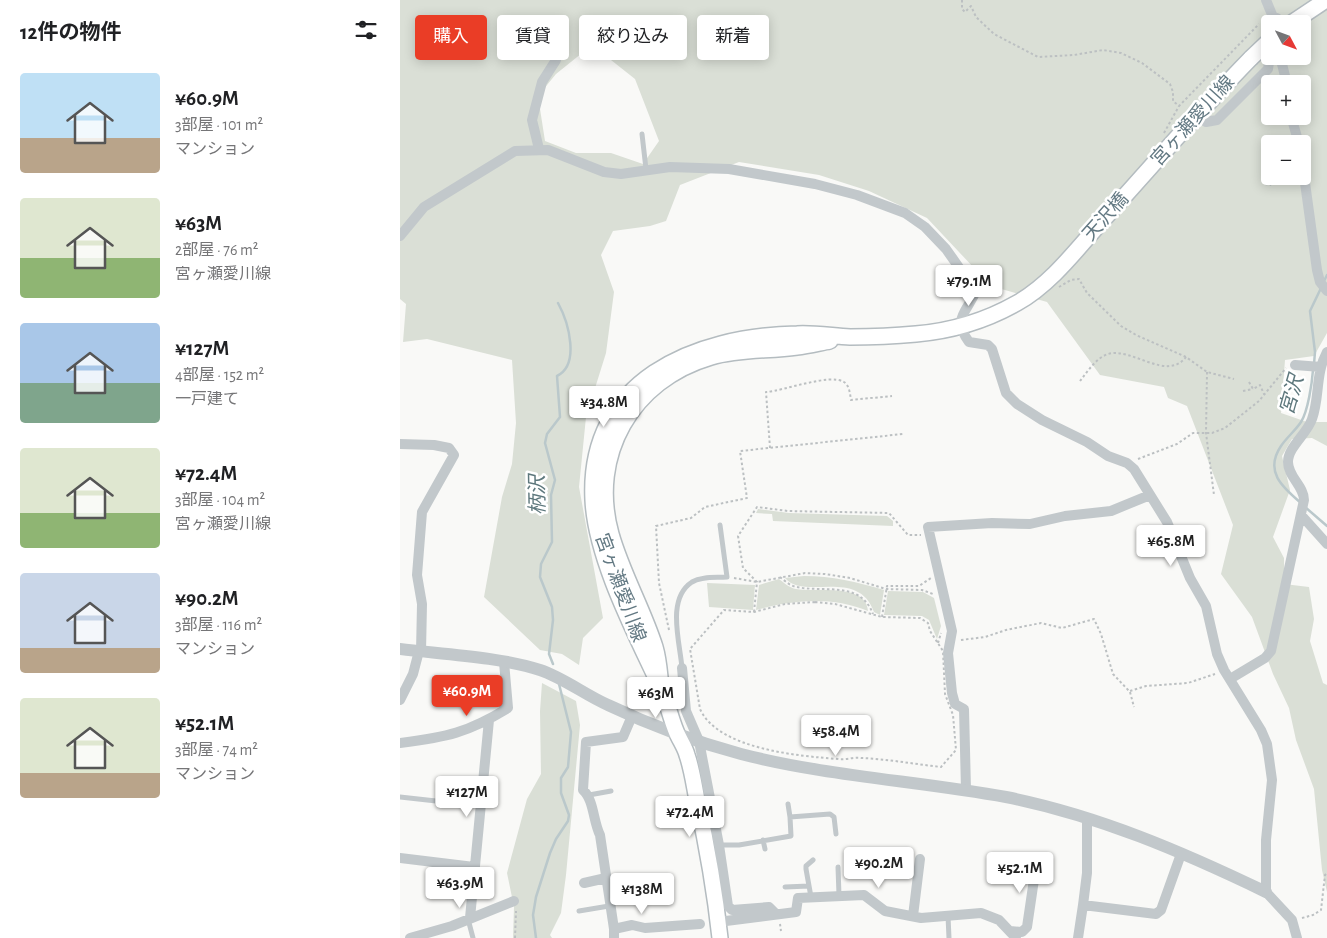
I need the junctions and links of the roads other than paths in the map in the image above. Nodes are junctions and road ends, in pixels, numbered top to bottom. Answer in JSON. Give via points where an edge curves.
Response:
{"nodes":[{"id":1,"x":1266,"y":0,"type":"edge"},
{"id":2,"x":1326,"y":0,"type":"edge"},
{"id":3,"x":1273,"y":15,"type":"edge"},
{"id":4,"x":1304,"y":15,"type":"edge"},
{"id":5,"x":1261,"y":49,"type":"edge"},
{"id":6,"x":556,"y":60,"type":"dead end"},
{"id":7,"x":1269,"y":65,"type":"edge"},
{"id":8,"x":1197,"y":115,"type":"junction"},
{"id":9,"x":642,"y":134,"type":"dead end"},
{"id":10,"x":539,"y":149,"type":"junction"},
{"id":11,"x":646,"y":169,"type":"junction"},
{"id":12,"x":1136,"y":184,"type":"joint"},
{"id":13,"x":1305,"y":185,"type":"edge"},
{"id":14,"x":400,"y":236,"type":"edge"},
{"id":15,"x":1077,"y":250,"type":"joint"},
{"id":16,"x":1327,"y":290,"type":"edge"},
{"id":17,"x":961,"y":326,"type":"junction"},
{"id":18,"x":1327,"y":352,"type":"edge"},
{"id":19,"x":1295,"y":365,"type":"road end"},
{"id":20,"x":1321,"y":367,"type":"junction"},
{"id":21,"x":400,"y":444,"type":"edge"},
{"id":22,"x":1150,"y":495,"type":"junction"},
{"id":23,"x":1301,"y":515,"type":"junction"},
{"id":24,"x":720,"y":525,"type":"dead end"},
{"id":25,"x":1327,"y":544,"type":"edge"},
{"id":26,"x":400,"y":649,"type":"edge"},
{"id":27,"x":420,"y":652,"type":"junction"},
{"id":28,"x":504,"y":662,"type":"junction"},
{"id":29,"x":682,"y":668,"type":"joint"},
{"id":30,"x":1230,"y":679,"type":"junction"},
{"id":31,"x":456,"y":685,"type":"dead end"},
{"id":32,"x":400,"y":700,"type":"edge"},
{"id":33,"x":508,"y":708,"type":"junction"},
{"id":34,"x":632,"y":716,"type":"junction"},
{"id":35,"x":489,"y":720,"type":"junction"},
{"id":36,"x":676,"y":732,"type":"junction"},
{"id":37,"x":699,"y":741,"type":"junction"},
{"id":38,"x":400,"y":743,"type":"edge"},
{"id":39,"x":966,"y":790,"type":"junction"},
{"id":40,"x":611,"y":791,"type":"dead end"},
{"id":41,"x":589,"y":795,"type":"junction"},
{"id":42,"x":400,"y":797,"type":"edge"},
{"id":43,"x":788,"y":804,"type":"dead end"},
{"id":44,"x":481,"y":806,"type":"junction"},
{"id":45,"x":790,"y":817,"type":"junction"},
{"id":46,"x":1087,"y":818,"type":"junction"},
{"id":47,"x":835,"y":826,"type":"junction"},
{"id":48,"x":842,"y":826,"type":"dead end"},
{"id":49,"x":836,"y":834,"type":"dead end"},
{"id":50,"x":763,"y":840,"type":"junction"},
{"id":51,"x":719,"y":845,"type":"junction"},
{"id":52,"x":765,"y":849,"type":"dead end"},
{"id":53,"x":1181,"y":854,"type":"junction"},
{"id":54,"x":400,"y":858,"type":"edge"},
{"id":55,"x":814,"y":860,"type":"dead end"},
{"id":56,"x":922,"y":865,"type":"dead end"},
{"id":57,"x":474,"y":867,"type":"junction"},
{"id":58,"x":838,"y":867,"type":"dead end"},
{"id":59,"x":1038,"y":873,"type":"dead end"},
{"id":60,"x":606,"y":878,"type":"junction"},
{"id":61,"x":584,"y":882,"type":"dead end"},
{"id":62,"x":785,"y":888,"type":"dead end"},
{"id":63,"x":810,"y":892,"type":"junction"},
{"id":64,"x":1266,"y":892,"type":"junction"},
{"id":65,"x":838,"y":895,"type":"junction"},
{"id":66,"x":514,"y":902,"type":"road end"},
{"id":67,"x":1083,"y":905,"type":"junction"},
{"id":68,"x":609,"y":906,"type":"junction"},
{"id":69,"x":579,"y":912,"type":"dead end"},
{"id":70,"x":724,"y":912,"type":"junction"},
{"id":71,"x":775,"y":913,"type":"junction"},
{"id":72,"x":948,"y":915,"type":"junction"},
{"id":73,"x":913,"y":916,"type":"junction"},
{"id":74,"x":469,"y":919,"type":"junction"},
{"id":75,"x":700,"y":924,"type":"dead end"},
{"id":76,"x":614,"y":933,"type":"edge"},
{"id":77,"x":1013,"y":934,"type":"edge"},
{"id":78,"x":407,"y":936,"type":"edge"},
{"id":79,"x":473,"y":938,"type":"edge"},
{"id":80,"x":712,"y":938,"type":"edge"},
{"id":81,"x":720,"y":938,"type":"edge"},
{"id":82,"x":949,"y":938,"type":"edge"},
{"id":83,"x":1078,"y":938,"type":"edge"},
{"id":84,"x":1297,"y":938,"type":"edge"}],
"edges":[{"from":1,"to":3,"type":"street"},
{"from":2,"to":4,"type":"main road"},
{"from":5,"to":8,"type":"main road","name":"宮ヶ瀬愛川線","bridge":true},
{"from":6,"to":10,"type":"street","via":[[542,82],[532,120]]},
{"from":7,"to":8,"type":"street","via":[[1217,120],[1206,122]]},
{"from":8,"to":12,"type":"main road","name":"宮ヶ瀬愛川線"},
{"from":9,"to":11,"type":"lane"},
{"from":10,"to":11,"type":"street","via":[[575,159],[604,172],[622,174]]},
{"from":10,"to":14,"type":"street","via":[[515,151],[424,207]]},
{"from":11,"to":17,"type":"street","via":[[695,167],[761,173],[849,193],[905,213],[937,237],[975,292],[961,316]]},
{"from":12,"to":15,"type":"main road","name":"天沢橋"},
{"from":13,"to":16,"type":"street","via":[[1317,270],[1320,282]]},
{"from":15,"to":17,"type":"main road","name":"宮ヶ瀬愛川線","via":[[1042,285],[1020,301]]},
{"from":17,"to":22,"type":"street","via":[[969,342],[988,345],[992,349],[1006,393],[1017,404],[1128,464]]},
{"from":17,"to":36,"type":"main road","name":"宮ヶ瀬愛川線","via":[[917,334],[852,337],[797,334],[726,341],[699,349],[651,374],[630,391],[613,414],[600,442],[594,471],[597,531]]},
{"from":18,"to":20,"type":"street"},
{"from":19,"to":20,"type":"street"},
{"from":20,"to":23,"type":"street","via":[[1312,420],[1288,462],[1289,471],[1304,495]]},
{"from":21,"to":27,"type":"street","via":[[450,448],[454,455],[422,512],[418,575],[422,596]]},
{"from":22,"to":30,"type":"street","via":[[1167,522],[1190,578],[1206,606],[1217,654]]},
{"from":22,"to":39,"type":"street","via":[[1111,511],[1030,524],[928,527],[952,631],[948,653],[952,693],[956,704],[964,709]]},
{"from":23,"to":25,"type":"street"},
{"from":23,"to":30,"type":"street","via":[[1271,651]]},
{"from":24,"to":29,"type":"lane","via":[[727,577],[702,578],[692,582],[678,600],[676,610]]},
{"from":26,"to":27,"type":"street"},
{"from":27,"to":28,"type":"street"},
{"from":27,"to":32,"type":"street"},
{"from":28,"to":33,"type":"street"},
{"from":28,"to":34,"type":"street","via":[[542,671]]},
{"from":29,"to":37,"type":"street","via":[[686,711]]},
{"from":30,"to":64,"type":"street","via":[[1261,730],[1271,762]]},
{"from":31,"to":33,"type":"lane"},
{"from":33,"to":35,"type":"street"},
{"from":34,"to":36,"type":"street"},
{"from":34,"to":41,"type":"street","via":[[623,737],[586,742],[583,790]]},
{"from":35,"to":38,"type":"street","via":[[448,737]]},
{"from":35,"to":44,"type":"street"},
{"from":36,"to":37,"type":"street"},
{"from":36,"to":70,"type":"main road","name":"宮ヶ瀬愛川線","via":[[689,763]]},
{"from":36,"to":80,"type":"main road","name":"宮ヶ瀬愛川線"},
{"from":37,"to":39,"type":"street","via":[[780,762]]},
{"from":37,"to":51,"type":"street"},
{"from":39,"to":46,"type":"street","via":[[1038,804]]},
{"from":40,"to":41,"type":"lane"},
{"from":41,"to":60,"type":"street","via":[[594,824],[600,835]]},
{"from":42,"to":44,"type":"lane"},
{"from":43,"to":45,"type":"lane"},
{"from":44,"to":57,"type":"street"},
{"from":45,"to":47,"type":"lane","via":[[830,814],[834,817]]},
{"from":45,"to":50,"type":"lane","via":[[791,836]]},
{"from":46,"to":53,"type":"street"},
{"from":46,"to":67,"type":"street","via":[[1087,873]]},
{"from":47,"to":48,"type":"lane"},
{"from":47,"to":49,"type":"lane"},
{"from":50,"to":51,"type":"lane"},
{"from":50,"to":52,"type":"lane"},
{"from":51,"to":70,"type":"street"},
{"from":53,"to":64,"type":"street"},
{"from":53,"to":67,"type":"street","via":[[1161,910],[1156,914],[1133,907]]},
{"from":54,"to":57,"type":"street"},
{"from":55,"to":63,"type":"lane","via":[[806,866]]},
{"from":56,"to":73,"type":"street"},
{"from":57,"to":74,"type":"street"},
{"from":58,"to":65,"type":"lane"},
{"from":59,"to":77,"type":"street","via":[[1033,916],[1022,932]]},
{"from":60,"to":61,"type":"street"},
{"from":60,"to":68,"type":"street"},
{"from":62,"to":63,"type":"lane"},
{"from":63,"to":65,"type":"street"},
{"from":63,"to":71,"type":"street","via":[[798,898],[796,912]]},
{"from":64,"to":84,"type":"street","via":[[1292,920]]},
{"from":65,"to":73,"type":"street","via":[[864,895],[885,911]]},
{"from":66,"to":74,"type":"street"},
{"from":67,"to":83,"type":"street"},
{"from":68,"to":69,"type":"lane"},
{"from":68,"to":76,"type":"street"},
{"from":70,"to":71,"type":"street"},
{"from":70,"to":71,"type":"street","via":[[769,906]]},
{"from":70,"to":81,"type":"main road","name":"宮ヶ瀬愛川線"},
{"from":72,"to":73,"type":"street"},
{"from":72,"to":77,"type":"street","via":[[989,915]]},
{"from":72,"to":82,"type":"lane"},
{"from":74,"to":78,"type":"street"},
{"from":74,"to":79,"type":"lane"},
{"from":75,"to":76,"type":"street","via":[[632,926]]}]}
